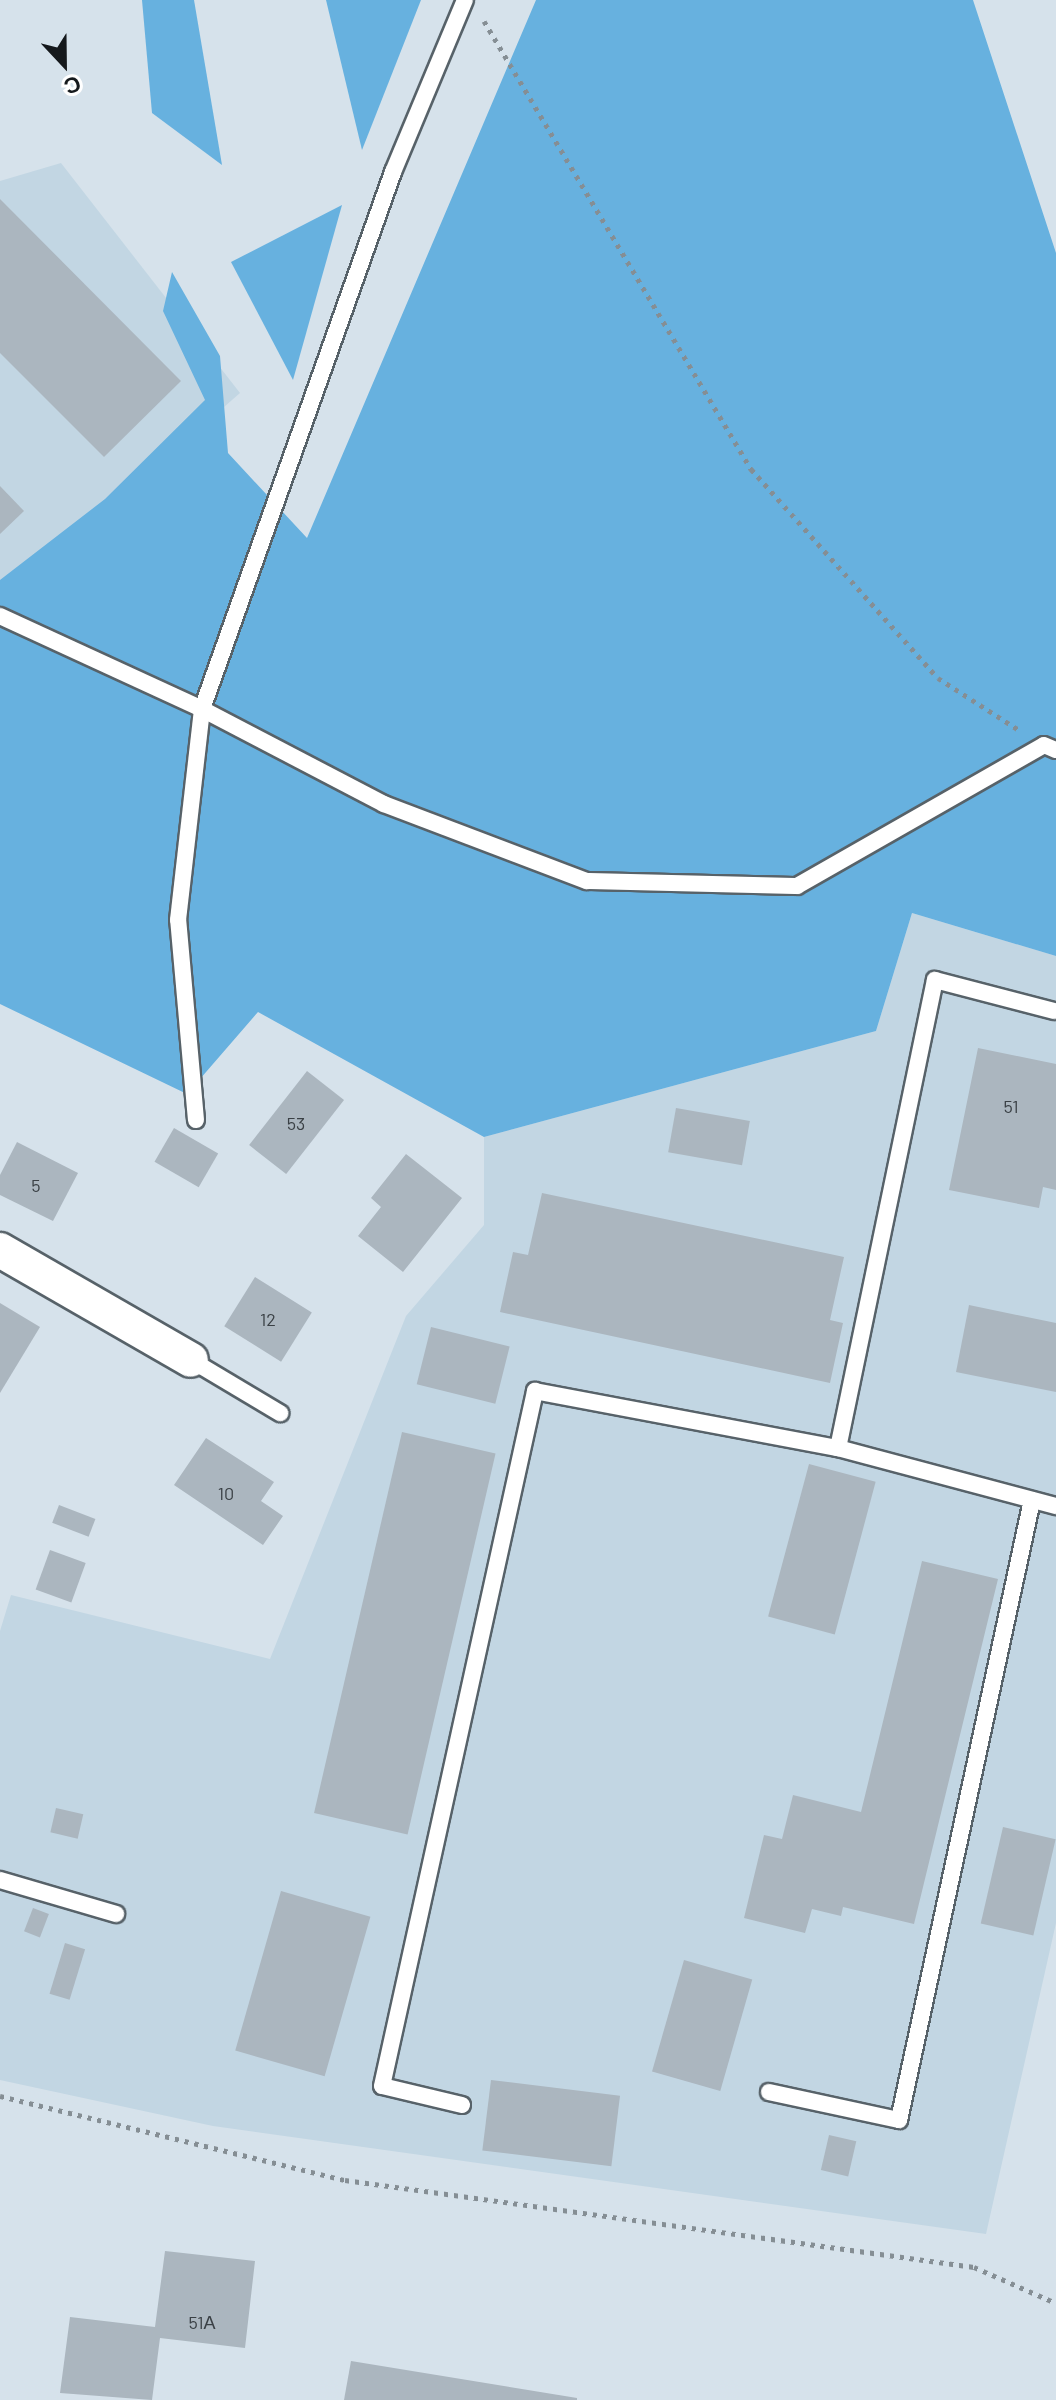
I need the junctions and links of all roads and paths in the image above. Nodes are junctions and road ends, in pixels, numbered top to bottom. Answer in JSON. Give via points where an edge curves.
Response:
{"nodes":[{"id":1,"x":465,"y":0,"type":"edge"},
{"id":2,"x":480,"y":13,"type":"dead end"},
{"id":3,"x":0,"y":616,"type":"edge"},
{"id":4,"x":202,"y":709,"type":"junction"},
{"id":5,"x":1050,"y":748,"type":"edge"},
{"id":6,"x":1054,"y":1011,"type":"dead end"},
{"id":7,"x":196,"y":1120,"type":"dead end"},
{"id":8,"x":0,"y":1250,"type":"edge"},
{"id":9,"x":191,"y":1360,"type":"joint"},
{"id":10,"x":280,"y":1413,"type":"dead end"},
{"id":11,"x":838,"y":1448,"type":"junction"},
{"id":12,"x":1032,"y":1500,"type":"junction"},
{"id":13,"x":1056,"y":1506,"type":"edge"},
{"id":14,"x":0,"y":1880,"type":"edge"},
{"id":15,"x":116,"y":1914,"type":"dead end"},
{"id":16,"x":769,"y":2092,"type":"dead end"},
{"id":17,"x":0,"y":2096,"type":"edge"},
{"id":18,"x":462,"y":2105,"type":"dead end"},
{"id":19,"x":1056,"y":2303,"type":"edge"}],
"edges":[{"from":1,"to":4,"type":"lane","via":[[393,172]]},
{"from":2,"to":5,"type":"path","via":[[751,469],[938,678]]},
{"from":3,"to":4,"type":"lane"},
{"from":4,"to":5,"type":"lane","via":[[384,804],[587,881],[797,886]]},
{"from":4,"to":7,"type":"lane","via":[[178,920]]},
{"from":6,"to":11,"type":"lane","via":[[935,980]]},
{"from":8,"to":9,"type":"street"},
{"from":9,"to":10,"type":"lane"},
{"from":11,"to":12,"type":"lane"},
{"from":11,"to":18,"type":"lane","via":[[535,1391],[382,2086]]},
{"from":12,"to":13,"type":"lane"},
{"from":12,"to":16,"type":"lane","via":[[899,2120]]},
{"from":14,"to":15,"type":"lane"},
{"from":17,"to":19,"type":"path","via":[[345,2180],[974,2267]]}]}
